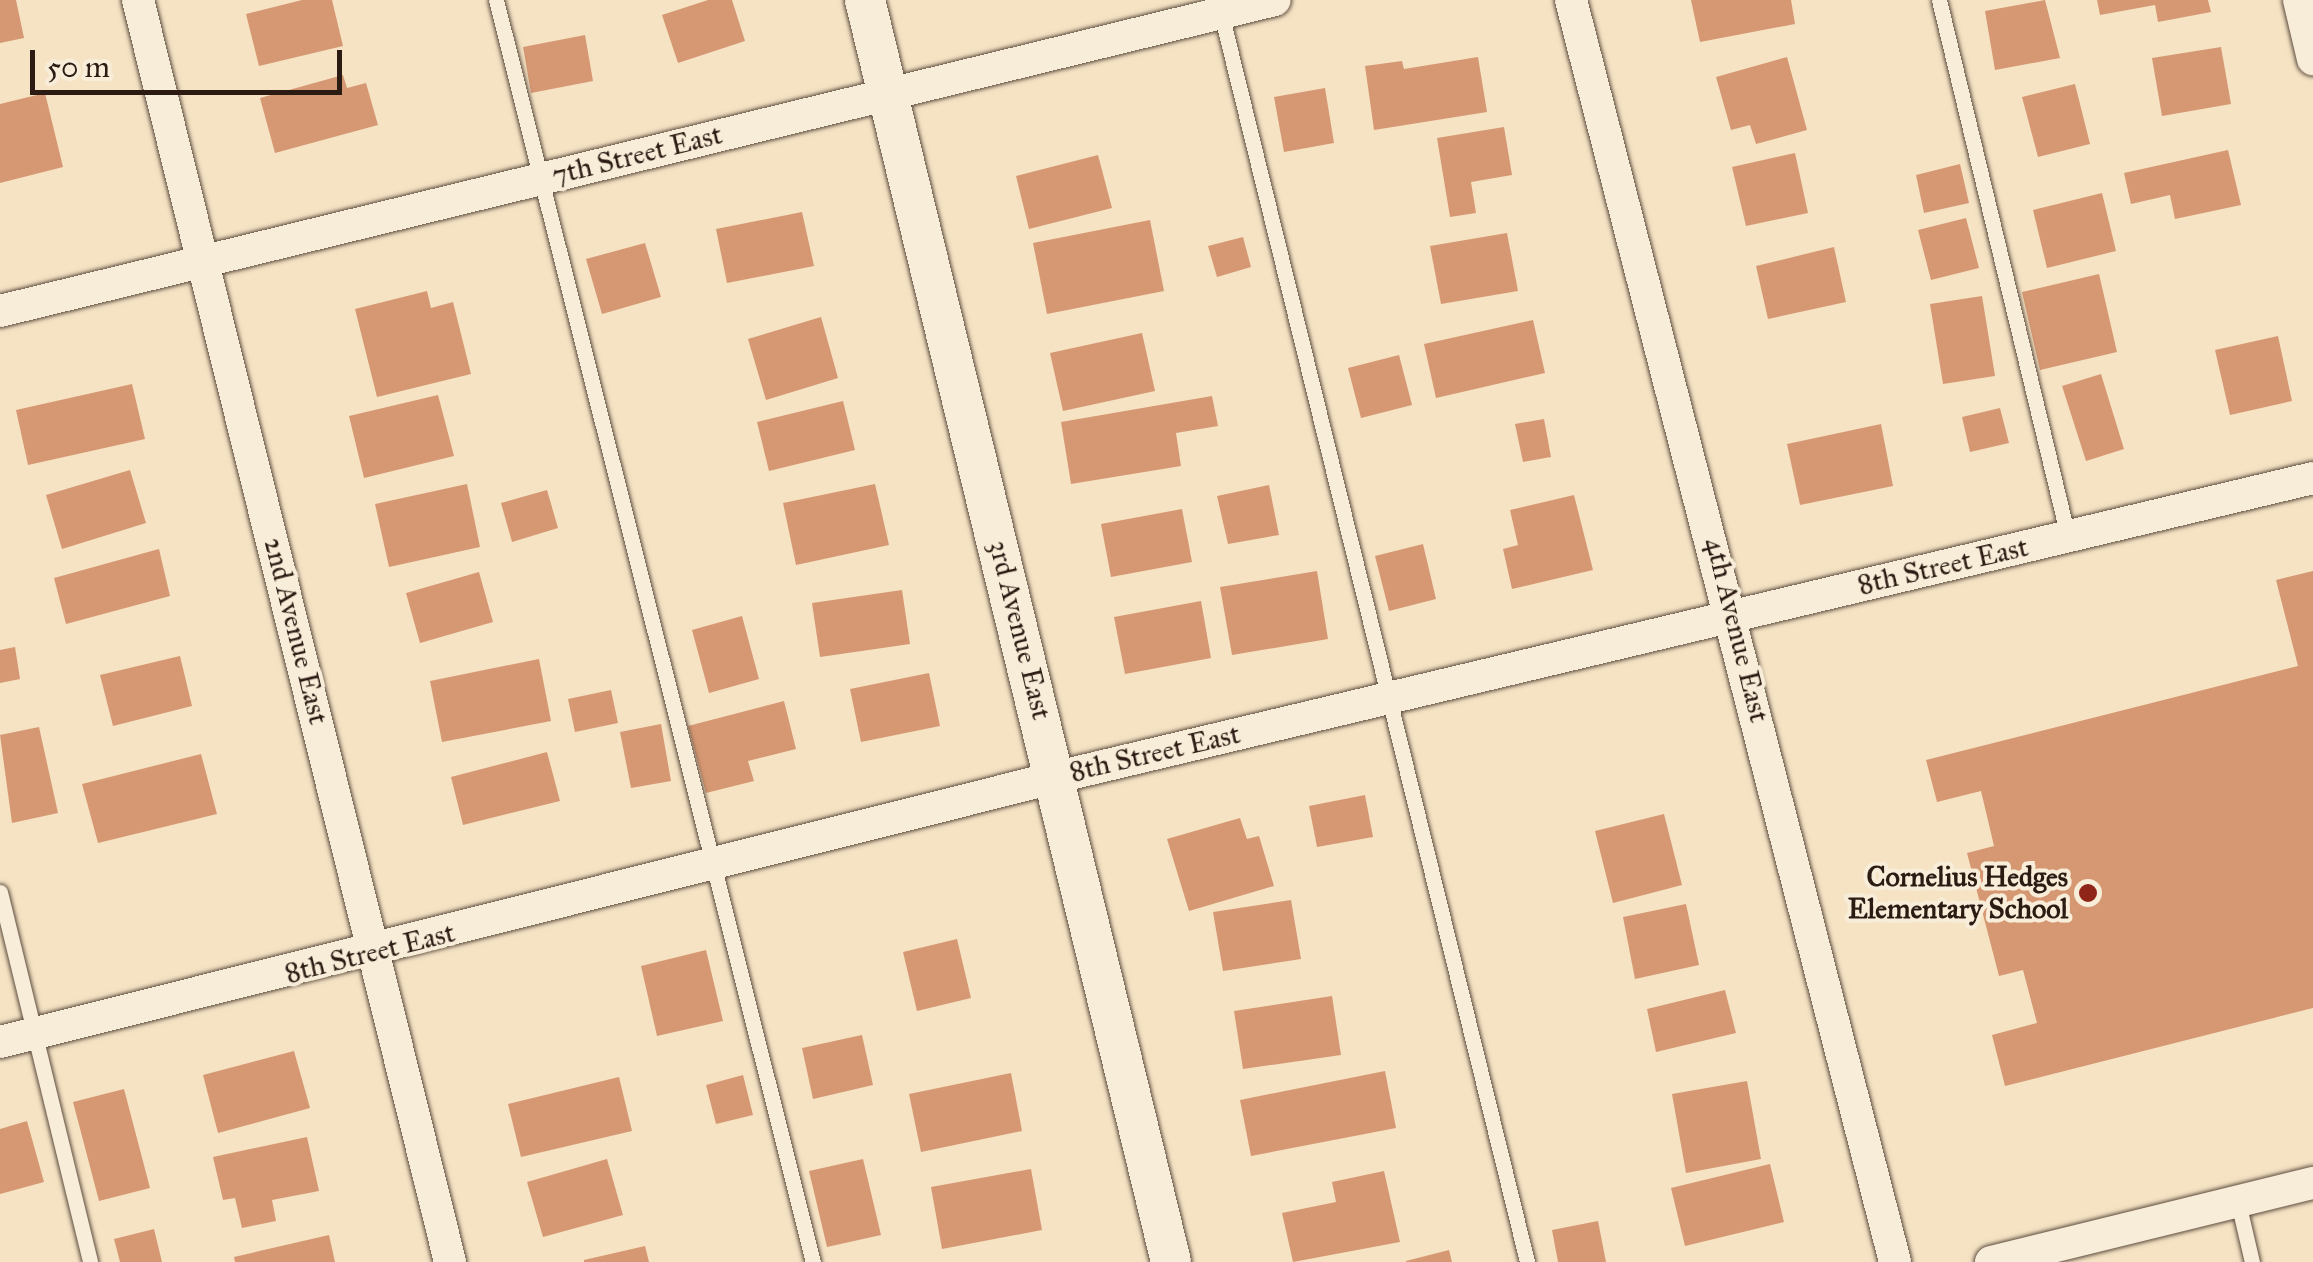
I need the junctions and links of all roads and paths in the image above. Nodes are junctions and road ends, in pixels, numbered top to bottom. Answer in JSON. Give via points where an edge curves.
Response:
{"nodes":[{"id":1,"x":138,"y":0,"type":"edge"},
{"id":2,"x":496,"y":0,"type":"edge"},
{"id":3,"x":864,"y":0,"type":"edge"},
{"id":4,"x":1275,"y":0,"type":"edge"},
{"id":5,"x":1571,"y":0,"type":"edge"},
{"id":6,"x":1940,"y":0,"type":"edge"},
{"id":7,"x":2298,"y":0,"type":"edge"},
{"id":8,"x":1219,"y":7,"type":"edge"},
{"id":9,"x":2313,"y":59,"type":"edge"},
{"id":10,"x":888,"y":94,"type":"junction"},
{"id":11,"x":541,"y":179,"type":"junction"},
{"id":12,"x":202,"y":261,"type":"junction"},
{"id":13,"x":0,"y":311,"type":"edge"},
{"id":14,"x":2313,"y":478,"type":"edge"},
{"id":15,"x":2068,"y":537,"type":"junction"},
{"id":16,"x":1734,"y":616,"type":"junction"},
{"id":17,"x":1388,"y":698,"type":"junction"},
{"id":18,"x":1056,"y":776,"type":"junction"},
{"id":19,"x":714,"y":865,"type":"junction"},
{"id":20,"x":0,"y":892,"type":"edge"},
{"id":21,"x":377,"y":952,"type":"junction"},
{"id":22,"x":36,"y":1033,"type":"junction"},
{"id":23,"x":0,"y":1042,"type":"edge"},
{"id":24,"x":2313,"y":1183,"type":"edge"},
{"id":25,"x":2238,"y":1202,"type":"junction"},
{"id":26,"x":90,"y":1262,"type":"edge"},
{"id":27,"x":450,"y":1262,"type":"edge"},
{"id":28,"x":813,"y":1262,"type":"edge"},
{"id":29,"x":1171,"y":1262,"type":"edge"},
{"id":30,"x":1527,"y":1262,"type":"edge"},
{"id":31,"x":1895,"y":1262,"type":"edge"},
{"id":32,"x":1991,"y":1262,"type":"edge"},
{"id":33,"x":2252,"y":1262,"type":"edge"}],
"edges":[{"from":1,"to":12,"type":"street","name":"2nd Avenue East"},
{"from":2,"to":11,"type":"lane"},
{"from":3,"to":10,"type":"street","name":"3rd Avenue East"},
{"from":4,"to":8,"type":"street","name":"7th Street East"},
{"from":5,"to":16,"type":"street","name":"4th Avenue East"},
{"from":6,"to":15,"type":"lane"},
{"from":7,"to":9,"type":"street"},
{"from":8,"to":10,"type":"street","name":"7th Street East"},
{"from":8,"to":17,"type":"lane"},
{"from":10,"to":11,"type":"street","name":"7th Street East"},
{"from":10,"to":18,"type":"street","name":"3rd Avenue East"},
{"from":11,"to":12,"type":"street","name":"7th Street East"},
{"from":11,"to":19,"type":"lane"},
{"from":12,"to":13,"type":"street","name":"7th Street East"},
{"from":12,"to":21,"type":"street","name":"2nd Avenue East"},
{"from":14,"to":15,"type":"street","name":"8th Street East"},
{"from":15,"to":16,"type":"street","name":"8th Street East"},
{"from":16,"to":17,"type":"street","name":"8th Street East"},
{"from":16,"to":31,"type":"street","name":"4th Avenue East"},
{"from":17,"to":18,"type":"street","name":"8th Street East"},
{"from":17,"to":30,"type":"lane"},
{"from":18,"to":19,"type":"street","name":"8th Street East"},
{"from":18,"to":29,"type":"street","name":"3rd Avenue East"},
{"from":19,"to":21,"type":"street","name":"8th Street East"},
{"from":19,"to":28,"type":"lane"},
{"from":20,"to":22,"type":"lane"},
{"from":21,"to":22,"type":"street","name":"8th Street East"},
{"from":21,"to":27,"type":"street","name":"2nd Avenue East"},
{"from":22,"to":23,"type":"street","name":"8th Street East"},
{"from":22,"to":26,"type":"lane"},
{"from":24,"to":25,"type":"street"},
{"from":25,"to":32,"type":"street"},
{"from":25,"to":33,"type":"lane"}]}
